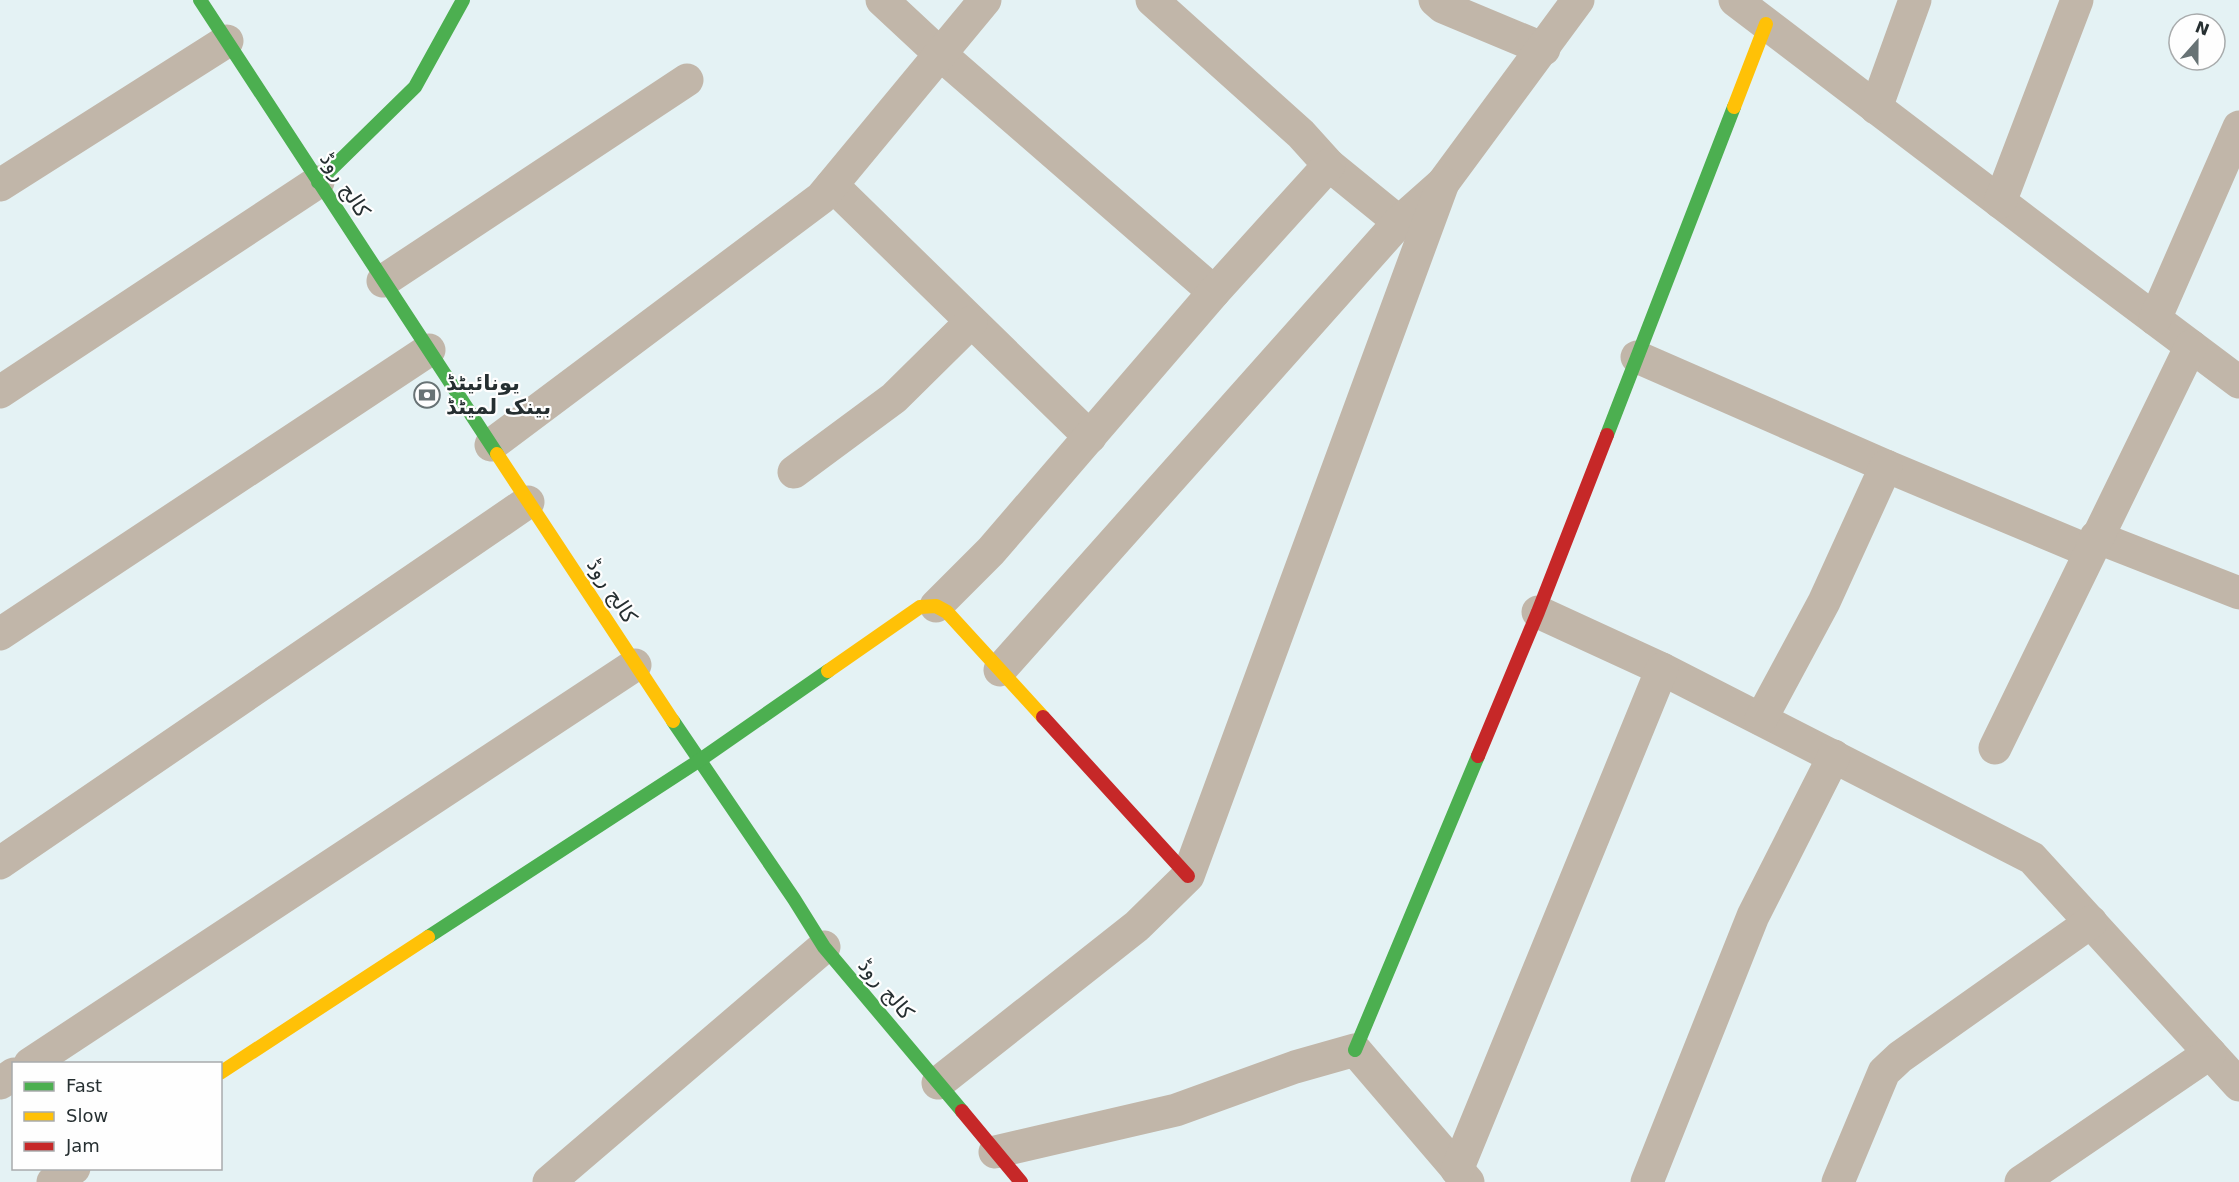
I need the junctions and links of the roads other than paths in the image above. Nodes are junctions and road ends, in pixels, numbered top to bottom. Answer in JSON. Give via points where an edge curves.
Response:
{"nodes":[{"id":1,"x":200,"y":0,"type":"edge"},
{"id":2,"x":463,"y":0,"type":"edge"},
{"id":3,"x":882,"y":0,"type":"edge"},
{"id":4,"x":985,"y":0,"type":"edge"},
{"id":5,"x":1152,"y":0,"type":"edge"},
{"id":6,"x":1435,"y":0,"type":"edge"},
{"id":7,"x":1578,"y":0,"type":"edge"},
{"id":8,"x":1736,"y":0,"type":"edge"},
{"id":9,"x":1915,"y":0,"type":"edge"},
{"id":10,"x":2077,"y":0,"type":"edge"},
{"id":11,"x":1766,"y":24,"type":"junction"},
{"id":12,"x":227,"y":41,"type":"junction"},
{"id":13,"x":1544,"y":50,"type":"junction"},
{"id":14,"x":940,"y":54,"type":"junction"},
{"id":15,"x":687,"y":80,"type":"dead end"},
{"id":16,"x":1876,"y":108,"type":"junction"},
{"id":17,"x":2239,"y":127,"type":"edge"},
{"id":18,"x":1329,"y":165,"type":"junction"},
{"id":19,"x":318,"y":182,"type":"junction"},
{"id":20,"x":1443,"y":183,"type":"junction"},
{"id":21,"x":0,"y":185,"type":"edge"},
{"id":22,"x":832,"y":185,"type":"junction"},
{"id":23,"x":2000,"y":202,"type":"junction"},
{"id":24,"x":1400,"y":222,"type":"junction"},
{"id":25,"x":383,"y":280,"type":"junction"},
{"id":26,"x":1214,"y":292,"type":"junction"},
{"id":27,"x":2155,"y":319,"type":"junction"},
{"id":28,"x":971,"y":322,"type":"junction"},
{"id":29,"x":2191,"y":346,"type":"junction"},
{"id":30,"x":429,"y":350,"type":"junction"},
{"id":31,"x":1637,"y":357,"type":"junction"},
{"id":32,"x":2239,"y":382,"type":"edge"},
{"id":33,"x":0,"y":392,"type":"edge"},
{"id":34,"x":1090,"y":437,"type":"junction"},
{"id":35,"x":491,"y":445,"type":"junction"},
{"id":36,"x":1886,"y":466,"type":"junction"},
{"id":37,"x":794,"y":472,"type":"dead end"},
{"id":38,"x":528,"y":502,"type":"junction"},
{"id":39,"x":2093,"y":544,"type":"junction"},
{"id":40,"x":2239,"y":593,"type":"edge"},
{"id":41,"x":936,"y":606,"type":"junction"},
{"id":42,"x":1538,"y":612,"type":"junction"},
{"id":43,"x":0,"y":634,"type":"edge"},
{"id":44,"x":635,"y":665,"type":"junction"},
{"id":45,"x":1662,"y":669,"type":"junction"},
{"id":46,"x":1000,"y":670,"type":"junction"},
{"id":47,"x":1761,"y":719,"type":"junction"},
{"id":48,"x":1995,"y":748,"type":"dead end"},
{"id":49,"x":1834,"y":756,"type":"junction"},
{"id":50,"x":700,"y":760,"type":"junction"},
{"id":51,"x":0,"y":863,"type":"edge"},
{"id":52,"x":1188,"y":876,"type":"junction"},
{"id":53,"x":2091,"y":922,"type":"junction"},
{"id":54,"x":824,"y":947,"type":"junction"},
{"id":55,"x":1355,"y":1050,"type":"junction"},
{"id":56,"x":2210,"y":1053,"type":"junction"},
{"id":57,"x":33,"y":1062,"type":"edge"},
{"id":58,"x":222,"y":1072,"type":"edge"},
{"id":59,"x":938,"y":1083,"type":"junction"},
{"id":60,"x":2239,"y":1085,"type":"edge"},
{"id":61,"x":995,"y":1152,"type":"junction"},
{"id":62,"x":71,"y":1170,"type":"edge"},
{"id":63,"x":1462,"y":1176,"type":"edge"},
{"id":64,"x":53,"y":1182,"type":"edge"},
{"id":65,"x":549,"y":1182,"type":"edge"},
{"id":66,"x":1021,"y":1182,"type":"edge"},
{"id":67,"x":1647,"y":1182,"type":"edge"},
{"id":68,"x":1838,"y":1182,"type":"edge"},
{"id":69,"x":2021,"y":1182,"type":"edge"}],
"edges":[{"from":1,"to":12,"type":"street","name":"کالج روڈ"},
{"from":2,"to":19,"type":"street","via":[[415,87]]},
{"from":3,"to":14,"type":"street"},
{"from":4,"to":14,"type":"street"},
{"from":5,"to":18,"type":"street","via":[[1301,134]]},
{"from":6,"to":13,"type":"street","via":[[1443,7]]},
{"from":7,"to":13,"type":"street"},
{"from":8,"to":11,"type":"street"},
{"from":9,"to":16,"type":"street"},
{"from":10,"to":23,"type":"street"},
{"from":11,"to":16,"type":"street"},
{"from":11,"to":31,"type":"street"},
{"from":12,"to":19,"type":"street","name":"کالج روڈ"},
{"from":12,"to":21,"type":"street"},
{"from":13,"to":20,"type":"street"},
{"from":14,"to":22,"type":"street"},
{"from":14,"to":26,"type":"street"},
{"from":15,"to":25,"type":"street"},
{"from":16,"to":23,"type":"street"},
{"from":17,"to":27,"type":"street"},
{"from":18,"to":24,"type":"street"},
{"from":18,"to":26,"type":"street"},
{"from":19,"to":25,"type":"street","name":"کالج روڈ"},
{"from":19,"to":33,"type":"street"},
{"from":20,"to":24,"type":"street"},
{"from":20,"to":52,"type":"street"},
{"from":22,"to":28,"type":"street"},
{"from":22,"to":35,"type":"street","via":[[821,198]]},
{"from":23,"to":27,"type":"street"},
{"from":24,"to":46,"type":"street"},
{"from":25,"to":30,"type":"street","name":"کالج روڈ"},
{"from":26,"to":34,"type":"street"},
{"from":27,"to":29,"type":"street"},
{"from":28,"to":34,"type":"street"},
{"from":28,"to":37,"type":"street","via":[[894,398]]},
{"from":29,"to":32,"type":"street"},
{"from":29,"to":39,"type":"street"},
{"from":30,"to":35,"type":"street","name":"کالج روڈ"},
{"from":30,"to":43,"type":"street"},
{"from":31,"to":36,"type":"street"},
{"from":31,"to":42,"type":"street"},
{"from":34,"to":41,"type":"street","via":[[991,551]]},
{"from":35,"to":38,"type":"street","name":"کالج روڈ"},
{"from":36,"to":39,"type":"street"},
{"from":36,"to":47,"type":"street","via":[[1824,602]]},
{"from":38,"to":44,"type":"street","name":"کالج روڈ"},
{"from":38,"to":51,"type":"street"},
{"from":39,"to":40,"type":"street"},
{"from":39,"to":48,"type":"street"},
{"from":41,"to":46,"type":"street","via":[[947,612]]},
{"from":41,"to":50,"type":"street","via":[[920,607]]},
{"from":42,"to":45,"type":"street"},
{"from":42,"to":55,"type":"street"},
{"from":44,"to":50,"type":"street","name":"کالج روڈ"},
{"from":44,"to":57,"type":"street"},
{"from":45,"to":47,"type":"street"},
{"from":45,"to":63,"type":"street"},
{"from":46,"to":52,"type":"street"},
{"from":47,"to":49,"type":"street"},
{"from":49,"to":53,"type":"street","via":[[2032,858]]},
{"from":49,"to":67,"type":"street","via":[[1753,916]]},
{"from":50,"to":54,"type":"street","name":"کالج روڈ"},
{"from":50,"to":58,"type":"street"},
{"from":52,"to":59,"type":"street","via":[[1137,926]]},
{"from":53,"to":56,"type":"street"},
{"from":53,"to":68,"type":"street","via":[[1884,1072]]},
{"from":54,"to":59,"type":"street","name":"کالج روڈ"},
{"from":54,"to":65,"type":"street"},
{"from":55,"to":61,"type":"street","via":[[1176,1110]]},
{"from":55,"to":63,"type":"street"},
{"from":56,"to":60,"type":"street"},
{"from":56,"to":69,"type":"street"},
{"from":59,"to":61,"type":"street","name":"کالج روڈ"},
{"from":61,"to":66,"type":"street","name":"کالج روڈ"},
{"from":62,"to":64,"type":"street"}]}
